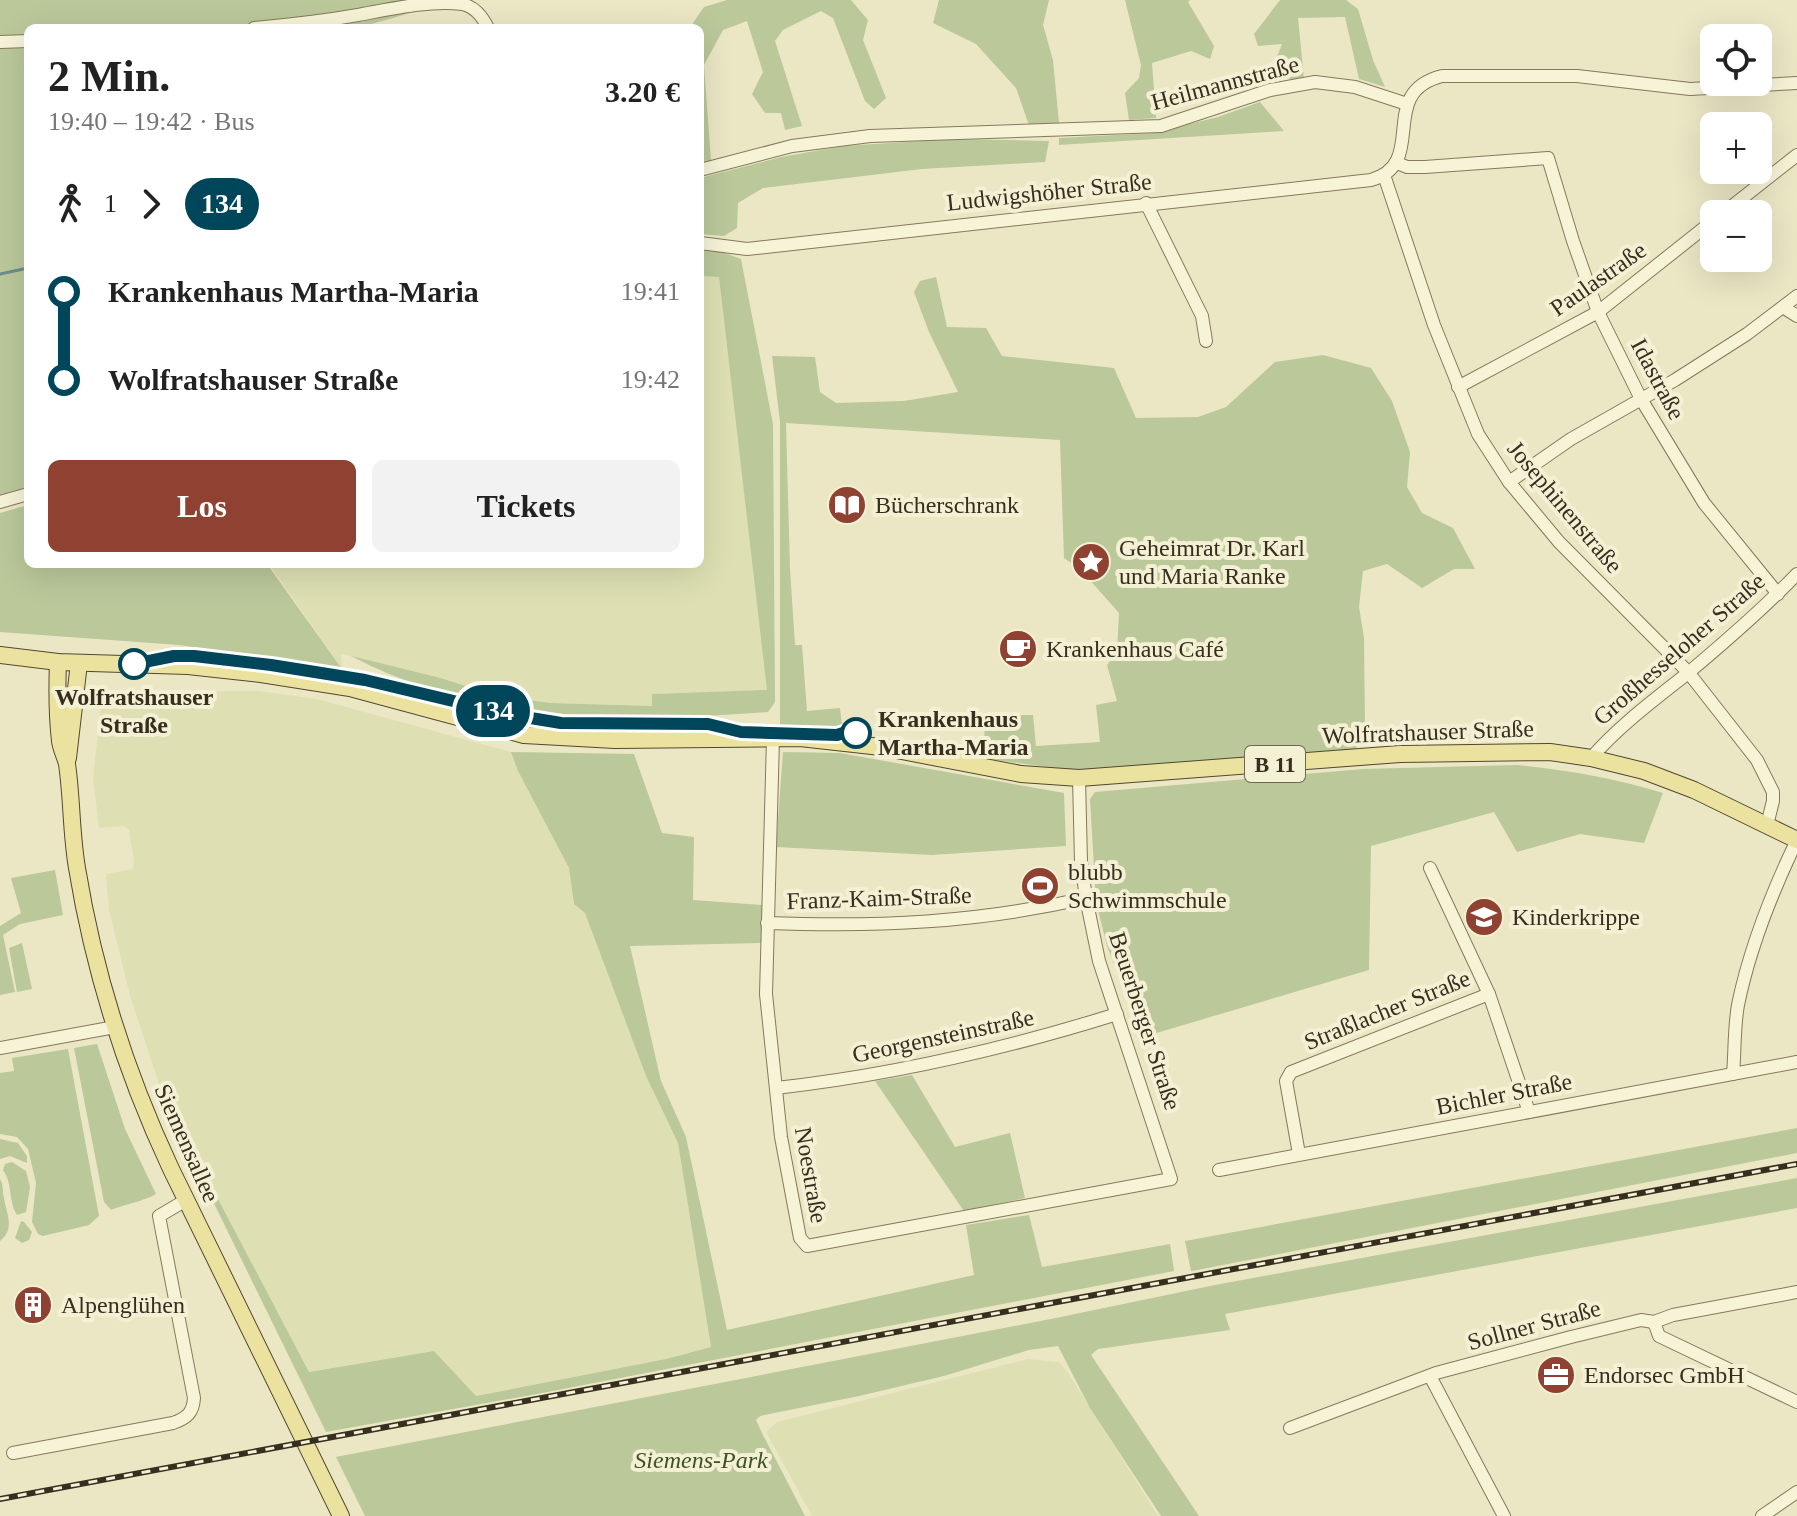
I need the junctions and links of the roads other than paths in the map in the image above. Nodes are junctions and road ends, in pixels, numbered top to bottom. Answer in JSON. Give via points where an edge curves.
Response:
{"nodes":[{"id":1,"x":479,"y":4,"type":"edge"},
{"id":2,"x":286,"y":24,"type":"edge"},
{"id":3,"x":486,"y":24,"type":"edge"},
{"id":4,"x":24,"y":41,"type":"edge"},
{"id":5,"x":0,"y":42,"type":"edge"},
{"id":6,"x":1797,"y":83,"type":"edge"},
{"id":7,"x":1407,"y":104,"type":"junction"},
{"id":8,"x":1797,"y":155,"type":"edge"},
{"id":9,"x":1397,"y":163,"type":"junction"},
{"id":10,"x":704,"y":169,"type":"edge"},
{"id":11,"x":1384,"y":175,"type":"junction"},
{"id":12,"x":1740,"y":200,"type":"edge"},
{"id":13,"x":1146,"y":203,"type":"junction"},
{"id":14,"x":1700,"y":231,"type":"edge"},
{"id":15,"x":704,"y":244,"type":"edge"},
{"id":16,"x":1797,"y":296,"type":"edge"},
{"id":17,"x":1783,"y":307,"type":"junction"},
{"id":18,"x":1598,"y":312,"type":"junction"},
{"id":19,"x":1797,"y":316,"type":"edge"},
{"id":20,"x":1206,"y":341,"type":"dead end"},
{"id":21,"x":1458,"y":387,"type":"junction"},
{"id":22,"x":1641,"y":399,"type":"junction"},
{"id":23,"x":1509,"y":482,"type":"junction"},
{"id":24,"x":24,"y":495,"type":"edge"},
{"id":25,"x":0,"y":502,"type":"edge"},
{"id":26,"x":1797,"y":574,"type":"edge"},
{"id":27,"x":1778,"y":594,"type":"junction"},
{"id":28,"x":0,"y":655,"type":"edge"},
{"id":29,"x":58,"y":662,"type":"junction"},
{"id":30,"x":79,"y":663,"type":"junction"},
{"id":31,"x":1688,"y":672,"type":"junction"},
{"id":32,"x":773,"y":739,"type":"junction"},
{"id":33,"x":1591,"y":758,"type":"junction"},
{"id":34,"x":66,"y":764,"type":"junction"},
{"id":35,"x":1079,"y":778,"type":"junction"},
{"id":36,"x":1767,"y":825,"type":"junction"},
{"id":37,"x":1797,"y":840,"type":"edge"},
{"id":38,"x":1430,"y":868,"type":"dead end"},
{"id":39,"x":1086,"y":898,"type":"junction"},
{"id":40,"x":767,"y":923,"type":"junction"},
{"id":41,"x":1489,"y":994,"type":"junction"},
{"id":42,"x":1117,"y":1014,"type":"junction"},
{"id":43,"x":115,"y":1027,"type":"junction"},
{"id":44,"x":0,"y":1048,"type":"edge"},
{"id":45,"x":1797,"y":1062,"type":"edge"},
{"id":46,"x":1733,"y":1074,"type":"junction"},
{"id":47,"x":776,"y":1088,"type":"junction"},
{"id":48,"x":1529,"y":1112,"type":"junction"},
{"id":49,"x":1299,"y":1154,"type":"junction"},
{"id":50,"x":1219,"y":1170,"type":"dead end"},
{"id":51,"x":1171,"y":1179,"type":"joint"},
{"id":52,"x":186,"y":1200,"type":"junction"},
{"id":53,"x":1797,"y":1292,"type":"edge"},
{"id":54,"x":1654,"y":1322,"type":"junction"},
{"id":55,"x":1430,"y":1376,"type":"junction"},
{"id":56,"x":1797,"y":1402,"type":"edge"},
{"id":57,"x":1290,"y":1428,"type":"dead end"},
{"id":58,"x":13,"y":1453,"type":"dead end"},
{"id":59,"x":1797,"y":1492,"type":"edge"},
{"id":60,"x":341,"y":1516,"type":"edge"},
{"id":61,"x":1504,"y":1516,"type":"edge"},
{"id":62,"x":1762,"y":1516,"type":"edge"}],
"edges":[{"from":1,"to":2,"type":"street","via":[[409,4]]},
{"from":1,"to":3,"type":"street"},
{"from":4,"to":5,"type":"street"},
{"from":6,"to":7,"type":"street","via":[[1690,89],[1577,76],[1457,75],[1421,84]]},
{"from":7,"to":9,"type":"street"},
{"from":7,"to":10,"type":"street","name":"Heilmannstraße","via":[[1355,87],[1315,82],[1270,90],[1161,126],[870,136],[792,146]]},
{"from":8,"to":12,"type":"street"},
{"from":9,"to":11,"type":"street"},
{"from":9,"to":18,"type":"street","name":"Idastraße","via":[[1425,167],[1548,158]]},
{"from":11,"to":13,"type":"street","name":"Ludwigshöher Straße"},
{"from":11,"to":21,"type":"street","name":"Josephinenstraße"},
{"from":13,"to":15,"type":"street","name":"Ludwigshöher Straße","via":[[747,249]]},
{"from":13,"to":20,"type":"street","via":[[1202,316]]},
{"from":14,"to":18,"type":"street","name":"Paulastraße"},
{"from":16,"to":17,"type":"street"},
{"from":17,"to":19,"type":"street"},
{"from":17,"to":22,"type":"street"},
{"from":18,"to":21,"type":"street","name":"Paulastraße"},
{"from":18,"to":22,"type":"street","name":"Idastraße"},
{"from":21,"to":23,"type":"street","name":"Josephinenstraße","via":[[1478,434]]},
{"from":22,"to":23,"type":"street"},
{"from":22,"to":27,"type":"street","name":"Idastraße","via":[[1704,503]]},
{"from":23,"to":31,"type":"street","name":"Josephinenstraße","via":[[1587,572]]},
{"from":24,"to":25,"type":"street"},
{"from":26,"to":27,"type":"street","name":"Großhesseloher Straße"},
{"from":27,"to":31,"type":"street","name":"Großhesseloher Straße"},
{"from":28,"to":29,"type":"main road","name":"Wolfratshauser Straße","number":"B 11"},
{"from":29,"to":30,"type":"main road","name":"Wolfratshauser Straße","number":"B 11"},
{"from":29,"to":34,"type":"main road","name":"Siemensallee"},
{"from":30,"to":32,"type":"main road","name":"Wolfratshauser Straße","number":"B 11","via":[[188,666],[350,688],[524,735]]},
{"from":30,"to":34,"type":"main road","name":"Siemensallee"},
{"from":31,"to":33,"type":"street","name":"Großhesseloher Straße"},
{"from":31,"to":36,"type":"street","name":"Josephinenstraße","via":[[1768,779],[1773,801]]},
{"from":32,"to":35,"type":"main road","name":"Wolfratshauser Straße","number":"B 11","via":[[880,746],[1021,774]]},
{"from":32,"to":40,"type":"street","name":"Noestraße"},
{"from":33,"to":35,"type":"main road","name":"Wolfratshauser Straße","number":"B 11","via":[[1523,750],[1400,754]]},
{"from":33,"to":36,"type":"main road","name":"Wolfratshauser Straße","number":"B 11","via":[[1694,790]]},
{"from":34,"to":43,"type":"main road","name":"Siemensallee","via":[[83,903]]},
{"from":35,"to":39,"type":"street","name":"Beuerberger Straße"},
{"from":36,"to":37,"type":"main road","name":"Wolfratshauser Straße","number":"B 11"},
{"from":37,"to":46,"type":"street","via":[[1744,982]]},
{"from":38,"to":41,"type":"street"},
{"from":39,"to":40,"type":"street","name":"Franz-Kaim-Straße","via":[[923,924]]},
{"from":39,"to":42,"type":"street","name":"Beuerberger Straße"},
{"from":40,"to":47,"type":"street","name":"Noestraße","via":[[766,994]]},
{"from":41,"to":48,"type":"street"},
{"from":41,"to":49,"type":"street","name":"Straßlacher Straße","via":[[1291,1072],[1286,1081]]},
{"from":42,"to":47,"type":"street","name":"Georgensteinstraße","via":[[1004,1048]]},
{"from":42,"to":51,"type":"street","name":"Beuerberger Straße"},
{"from":43,"to":44,"type":"street"},
{"from":43,"to":52,"type":"main road","name":"Siemensallee","via":[[144,1112]]},
{"from":45,"to":46,"type":"street","name":"Bichler Straße"},
{"from":46,"to":48,"type":"street","name":"Bichler Straße"},
{"from":47,"to":51,"type":"street","name":"Noestraße","via":[[797,1226],[807,1246]]},
{"from":48,"to":49,"type":"street","name":"Bichler Straße"},
{"from":49,"to":50,"type":"street","name":"Bichler Straße"},
{"from":52,"to":58,"type":"street","via":[[159,1216],[193,1410],[173,1423]]},
{"from":52,"to":60,"type":"main road","name":"Siemensallee"},
{"from":53,"to":54,"type":"street","name":"Sollner Straße"},
{"from":54,"to":55,"type":"street","name":"Sollner Straße","via":[[1641,1320]]},
{"from":54,"to":56,"type":"street","via":[[1659,1336]]},
{"from":55,"to":57,"type":"street","name":"Sollner Straße"},
{"from":55,"to":61,"type":"street"},
{"from":59,"to":62,"type":"street"}]}
